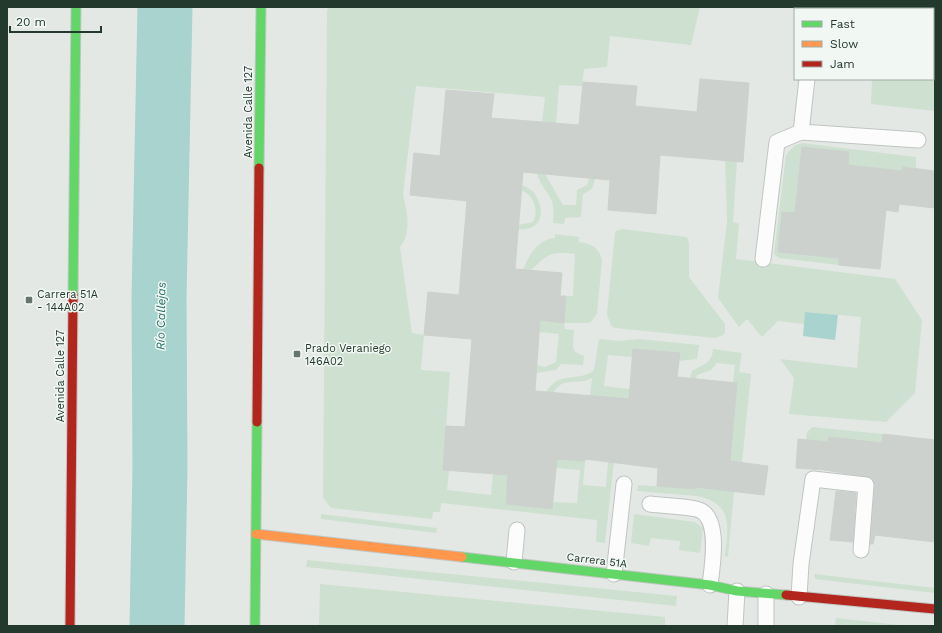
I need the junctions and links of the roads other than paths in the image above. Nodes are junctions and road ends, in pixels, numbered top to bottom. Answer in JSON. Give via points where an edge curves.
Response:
{"nodes":[{"id":1,"x":76,"y":7,"type":"edge"},
{"id":2,"x":261,"y":7,"type":"edge"},
{"id":3,"x":807,"y":80,"type":"edge"},
{"id":4,"x":801,"y":132,"type":"junction"},
{"id":5,"x":918,"y":140,"type":"dead end"},
{"id":6,"x":763,"y":259,"type":"dead end"},
{"id":7,"x":624,"y":484,"type":"dead end"},
{"id":8,"x":650,"y":504,"type":"dead end"},
{"id":9,"x":516,"y":530,"type":"dead end"},
{"id":10,"x":256,"y":534,"type":"junction"},
{"id":11,"x":860,"y":550,"type":"dead end"},
{"id":12,"x":514,"y":562,"type":"junction"},
{"id":13,"x":614,"y":574,"type":"junction"},
{"id":14,"x":710,"y":584,"type":"junction"},
{"id":15,"x":737,"y":590,"type":"junction"},
{"id":16,"x":766,"y":594,"type":"junction"},
{"id":17,"x":799,"y":596,"type":"junction"},
{"id":18,"x":935,"y":609,"type":"edge"},
{"id":19,"x":70,"y":626,"type":"edge"},
{"id":20,"x":255,"y":626,"type":"edge"},
{"id":21,"x":735,"y":626,"type":"edge"},
{"id":22,"x":766,"y":626,"type":"edge"}],
"edges":[{"from":1,"to":19,"type":"main road","name":"Avenida Calle 127"},
{"from":2,"to":10,"type":"main road","name":"Avenida Calle 127"},
{"from":3,"to":4,"type":"lane"},
{"from":4,"to":5,"type":"lane"},
{"from":4,"to":6,"type":"lane","via":[[778,142]]},
{"from":7,"to":13,"type":"lane"},
{"from":8,"to":14,"type":"lane","via":[[698,509],[708,518],[714,546]]},
{"from":9,"to":12,"type":"lane"},
{"from":10,"to":12,"type":"main road","name":"Carrera 51A"},
{"from":10,"to":20,"type":"main road","name":"Avenida Calle 127"},
{"from":11,"to":17,"type":"lane","via":[[866,485],[812,479]]},
{"from":12,"to":13,"type":"main road","name":"Carrera 51A"},
{"from":13,"to":14,"type":"main road","name":"Carrera 51A"},
{"from":14,"to":15,"type":"main road","name":"Carrera 51A"},
{"from":15,"to":16,"type":"main road","name":"Carrera 51A"},
{"from":15,"to":21,"type":"lane"},
{"from":16,"to":17,"type":"main road","name":"Carrera 51A"},
{"from":16,"to":22,"type":"lane"},
{"from":17,"to":18,"type":"main road","name":"Carrera 51A"}]}
